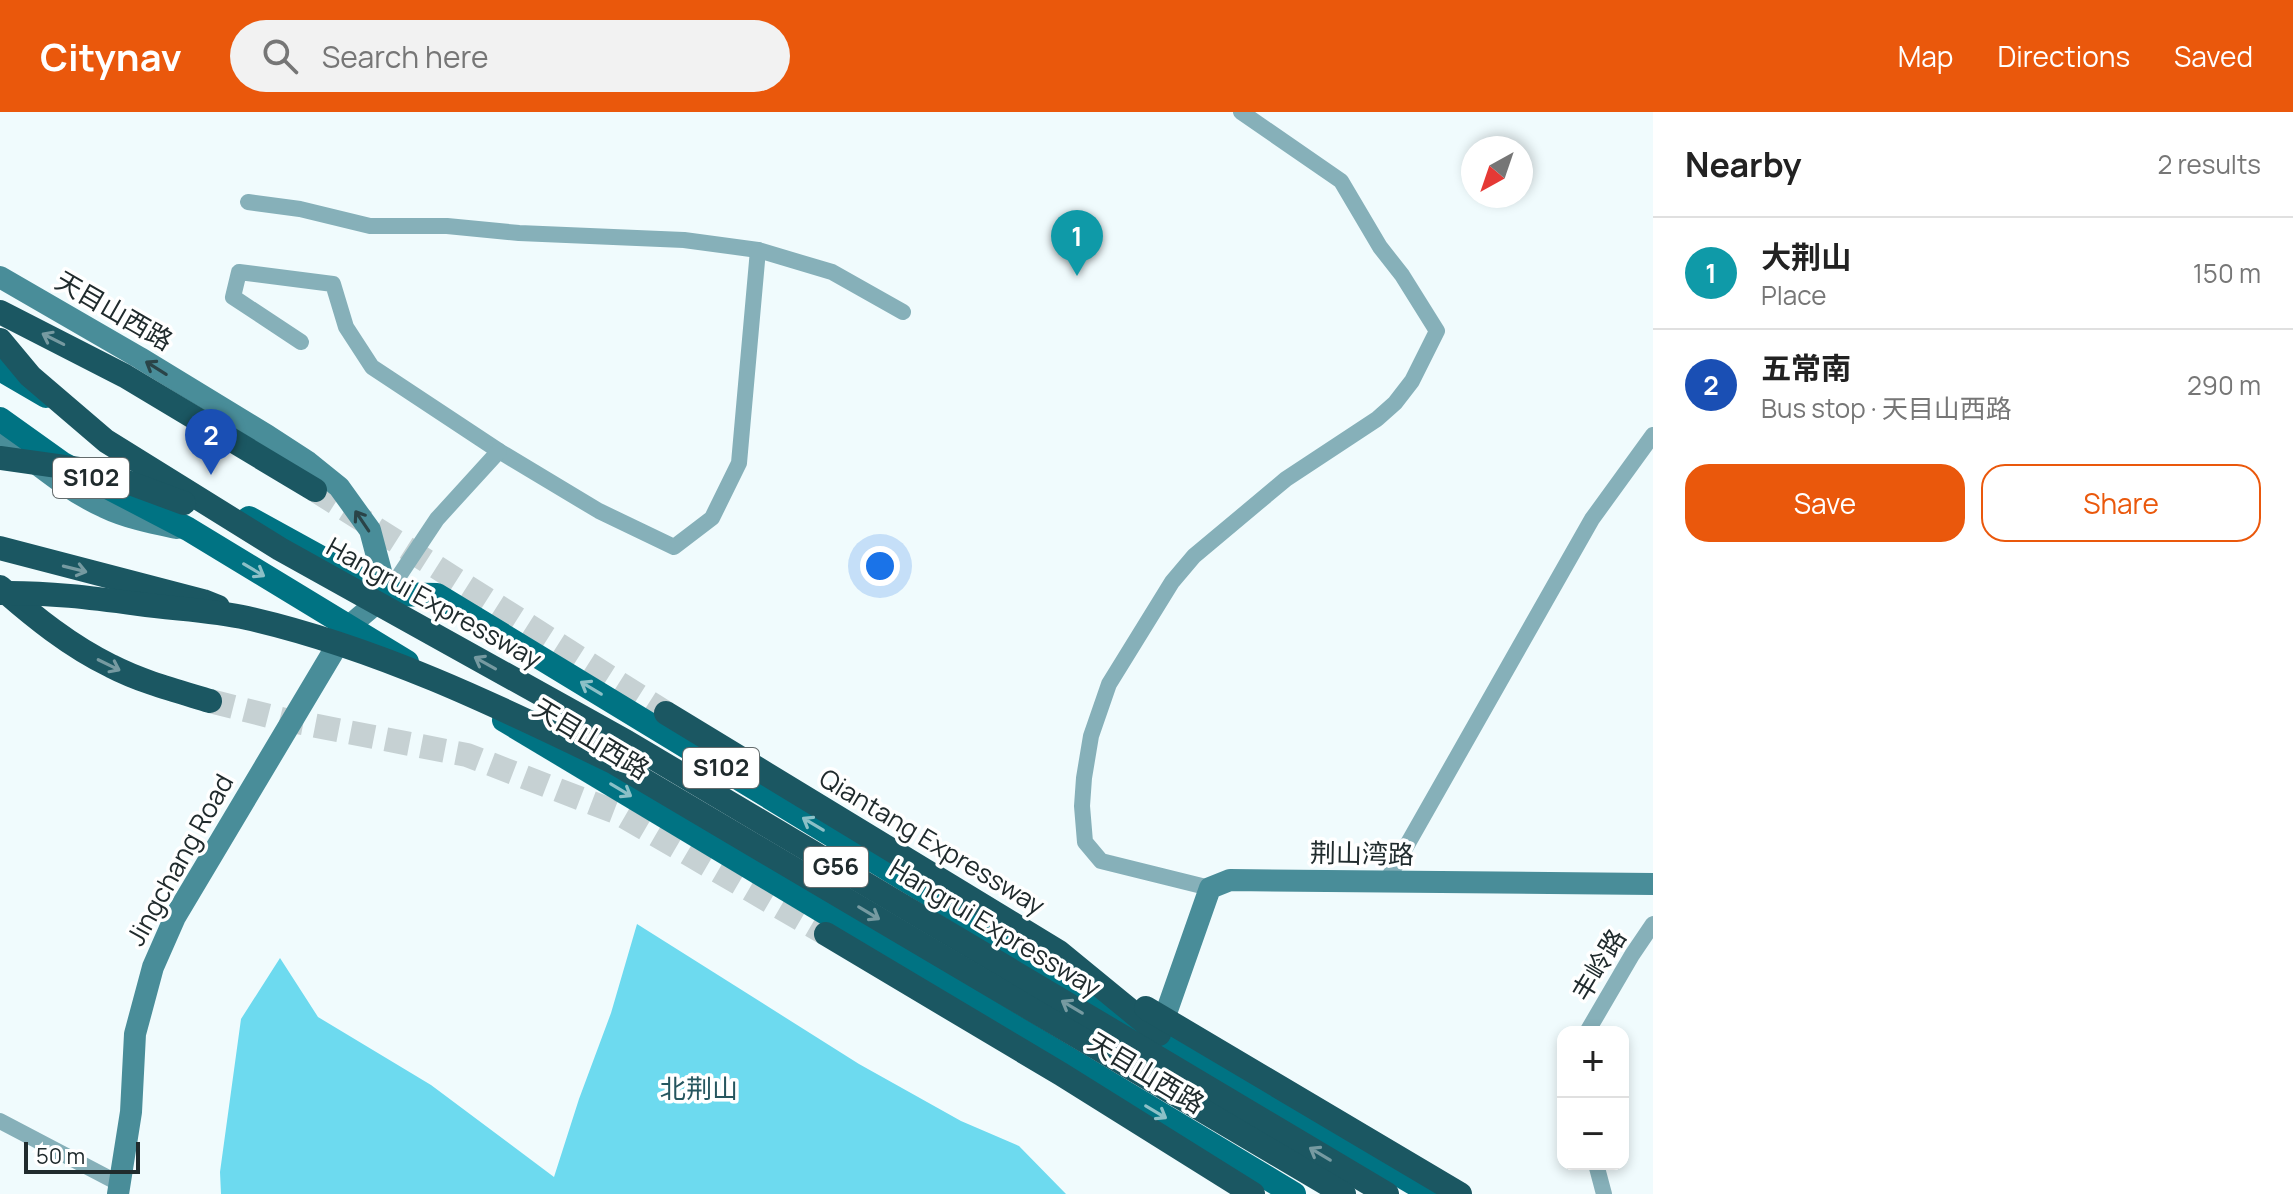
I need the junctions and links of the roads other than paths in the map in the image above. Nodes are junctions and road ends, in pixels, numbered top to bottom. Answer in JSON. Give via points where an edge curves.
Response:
{"nodes":[{"id":1,"x":1241,"y":112,"type":"edge"},
{"id":2,"x":248,"y":202,"type":"dead end"},
{"id":3,"x":758,"y":250,"type":"junction"},
{"id":4,"x":0,"y":277,"type":"edge"},
{"id":5,"x":903,"y":312,"type":"dead end"},
{"id":6,"x":5,"y":315,"type":"edge"},
{"id":7,"x":0,"y":340,"type":"edge"},
{"id":8,"x":301,"y":342,"type":"dead end"},
{"id":9,"x":0,"y":369,"type":"edge"},
{"id":10,"x":0,"y":419,"type":"edge"},
{"id":11,"x":1653,"y":435,"type":"edge"},
{"id":12,"x":0,"y":436,"type":"edge"},
{"id":13,"x":499,"y":451,"type":"junction"},
{"id":14,"x":0,"y":458,"type":"edge"},
{"id":15,"x":315,"y":490,"type":"tunnel mouth"},
{"id":16,"x":188,"y":529,"type":"junction"},
{"id":17,"x":0,"y":548,"type":"edge"},
{"id":18,"x":280,"y":549,"type":"junction"},
{"id":19,"x":0,"y":590,"type":"edge"},
{"id":20,"x":387,"y":594,"type":"junction"},
{"id":21,"x":244,"y":618,"type":"junction"},
{"id":22,"x":348,"y":627,"type":"junction"},
{"id":23,"x":210,"y":701,"type":"tunnel mouth"},
{"id":24,"x":666,"y":713,"type":"tunnel mouth"},
{"id":25,"x":1386,"y":882,"type":"junction"},
{"id":26,"x":1653,"y":884,"type":"edge"},
{"id":27,"x":1210,"y":888,"type":"junction"},
{"id":28,"x":1653,"y":924,"type":"edge"},
{"id":29,"x":826,"y":934,"type":"tunnel mouth"},
{"id":30,"x":1591,"y":1026,"type":"edge"},
{"id":31,"x":1161,"y":1027,"type":"junction"},
{"id":32,"x":3,"y":1123,"type":"edge"},
{"id":33,"x":1598,"y":1170,"type":"edge"},
{"id":34,"x":119,"y":1189,"type":"edge"},
{"id":35,"x":1253,"y":1194,"type":"edge"},
{"id":36,"x":1294,"y":1194,"type":"edge"},
{"id":37,"x":1344,"y":1194,"type":"edge"},
{"id":38,"x":1387,"y":1194,"type":"edge"},
{"id":39,"x":1432,"y":1194,"type":"edge"},
{"id":40,"x":1460,"y":1194,"type":"edge"},
{"id":41,"x":1604,"y":1194,"type":"edge"}],
"edges":[{"from":1,"to":27,"type":"street","via":[[1341,181],[1437,331],[1395,403],[1286,479],[1194,556],[1109,684],[1091,736],[1084,778],[1085,842],[1101,861]]},
{"from":2,"to":3,"type":"street","via":[[370,226],[684,240]]},
{"from":3,"to":5,"type":"street","via":[[832,272]]},
{"from":3,"to":13,"type":"street","via":[[739,463],[712,518],[674,547],[599,511]]},
{"from":20,"to":4,"type":"main road","name":"天目山西路","one_way":true,"via":[[370,530],[339,487],[268,436]]},
{"from":15,"to":6,"type":"highway","one_way":true,"via":[[125,376]]},
{"from":7,"to":18,"type":"highway","bridge":true,"via":[[30,376],[106,441]]},
{"from":8,"to":13,"type":"street","via":[[233,297],[239,272],[333,284],[346,327],[372,367]]},
{"from":9,"to":20,"type":"main road","name":"天目山西路","number":"S102"},
{"from":10,"to":16,"type":"main road","name":"天目山西路","number":"S102","via":[[63,464]]},
{"from":11,"to":25,"type":"street","via":[[1592,519]]},
{"from":12,"to":16,"type":"main road","name":"天目山西路","via":[[104,507]]},
{"from":13,"to":20,"type":"street","via":[[437,519]]},
{"from":14,"to":18,"type":"highway","bridge":true,"via":[[100,472],[169,496]]},
{"from":16,"to":22,"type":"main road","name":"天目山西路","number":"S102","one_way":true},
{"from":17,"to":21,"type":"highway","one_way":true,"bridge":true,"via":[[203,601]]},
{"from":38,"to":18,"type":"highway","name":"Hangrui Expressway","number":"G56","one_way":true,"bridge":true,"via":[[627,742]]},
{"from":19,"to":21,"type":"highway","bridge":true},
{"from":19,"to":23,"type":"highway","one_way":true,"via":[[77,648],[112,667]]},
{"from":20,"to":22,"type":"main road","name":"Jingchang Road"},
{"from":31,"to":20,"type":"main road","name":"天目山西路","number":"S102","one_way":true,"via":[[437,595]]},
{"from":21,"to":37,"type":"highway","name":"Hangrui Expressway","number":"G56","one_way":true,"bridge":true,"via":[[391,664],[508,711],[613,762]]},
{"from":22,"to":34,"type":"main road","name":"Jingchang Road","via":[[205,864],[153,967],[135,1034],[131,1112]]},
{"from":22,"to":36,"type":"main road","name":"天目山西路","number":"S102","one_way":true},
{"from":24,"to":31,"type":"highway","name":"Qiantang Expressway","via":[[1059,952]]},
{"from":25,"to":26,"type":"main road","name":"荆山湾路"},
{"from":25,"to":27,"type":"main road","name":"荆山湾路","via":[[1230,880]]},
{"from":27,"to":31,"type":"main road"},
{"from":28,"to":30,"type":"street","name":"丰岭路"},
{"from":29,"to":35,"type":"highway"},
{"from":31,"to":39,"type":"main road","name":"天目山西路","number":"S102"},
{"from":31,"to":40,"type":"highway","name":"Qiantang Expressway"},
{"from":32,"to":34,"type":"street"},
{"from":33,"to":41,"type":"street"}]}
